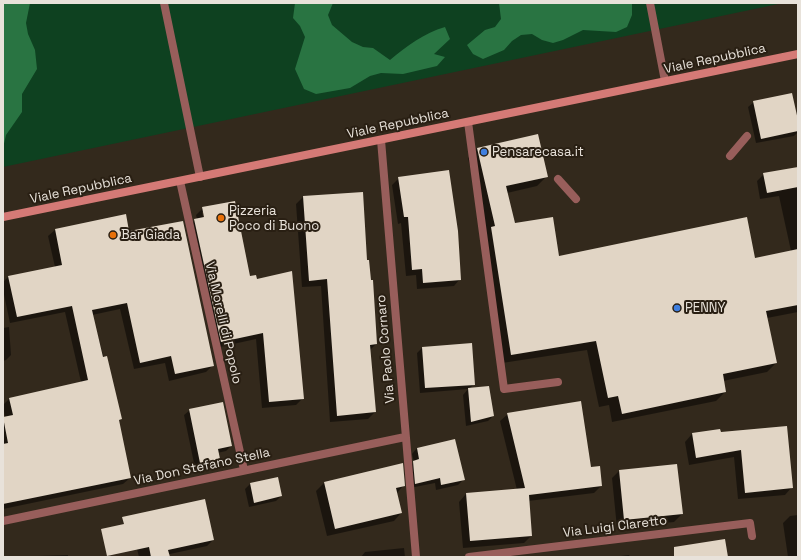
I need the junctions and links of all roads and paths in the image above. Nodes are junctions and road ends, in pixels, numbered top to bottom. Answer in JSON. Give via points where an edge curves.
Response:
{"nodes":[{"id":1,"x":164,"y":3,"type":"edge"},
{"id":2,"x":650,"y":3,"type":"edge"},
{"id":3,"x":798,"y":54,"type":"edge"},
{"id":4,"x":665,"y":81,"type":"junction"},
{"id":5,"x":468,"y":122,"type":"junction"},
{"id":6,"x":747,"y":136,"type":"dead end"},
{"id":7,"x":381,"y":140,"type":"junction"},
{"id":8,"x":730,"y":156,"type":"dead end"},
{"id":9,"x":200,"y":177,"type":"junction"},
{"id":10,"x":558,"y":179,"type":"dead end"},
{"id":11,"x":180,"y":181,"type":"junction"},
{"id":12,"x":576,"y":199,"type":"dead end"},
{"id":13,"x":3,"y":217,"type":"edge"},
{"id":14,"x":558,"y":382,"type":"dead end"},
{"id":15,"x":405,"y":437,"type":"junction"},
{"id":16,"x":244,"y":470,"type":"junction"},
{"id":17,"x":3,"y":521,"type":"edge"},
{"id":18,"x":752,"y":536,"type":"dead end"},
{"id":19,"x":416,"y":557,"type":"edge"},
{"id":20,"x":469,"y":557,"type":"edge"}],
"edges":[{"from":1,"to":9,"type":"street"},
{"from":2,"to":4,"type":"street"},
{"from":3,"to":4,"type":"main road","name":"Viale Repubblica"},
{"from":4,"to":5,"type":"main road","name":"Viale Repubblica"},
{"from":5,"to":7,"type":"main road","name":"Viale Repubblica"},
{"from":5,"to":14,"type":"street","via":[[504,389]]},
{"from":6,"to":8,"type":"street"},
{"from":7,"to":9,"type":"main road","name":"Viale Repubblica"},
{"from":7,"to":15,"type":"street","name":"Via Paolo Cornaro"},
{"from":9,"to":11,"type":"main road","name":"Viale Repubblica"},
{"from":10,"to":12,"type":"street"},
{"from":11,"to":13,"type":"main road","name":"Viale Repubblica"},
{"from":11,"to":16,"type":"street","name":"Via Morelli di Popolo"},
{"from":15,"to":16,"type":"street","name":"Via Don Stefano Stella"},
{"from":15,"to":19,"type":"street","name":"Via Paolo Cornaro"},
{"from":16,"to":17,"type":"street","name":"Via Don Stefano Stella"},
{"from":18,"to":20,"type":"street","name":"Via Luigi Claretto","via":[[750,523]]}]}
